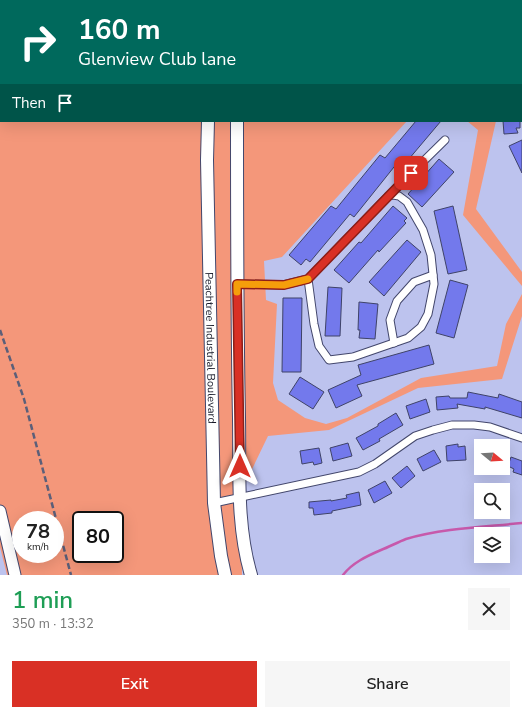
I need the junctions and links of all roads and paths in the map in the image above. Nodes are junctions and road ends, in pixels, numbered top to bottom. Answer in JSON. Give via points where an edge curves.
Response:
{"nodes":[{"id":1,"x":208,"y":122,"type":"edge"},
{"id":2,"x":237,"y":122,"type":"edge"},
{"id":3,"x":445,"y":140,"type":"dead end"},
{"id":4,"x":388,"y":196,"type":"junction"},
{"id":5,"x":433,"y":275,"type":"junction"},
{"id":6,"x":308,"y":279,"type":"junction"},
{"id":7,"x":237,"y":284,"type":"junction"},
{"id":8,"x":394,"y":343,"type":"junction"},
{"id":9,"x":522,"y":438,"type":"edge"},
{"id":10,"x":239,"y":496,"type":"junction"},
{"id":11,"x":214,"y":502,"type":"junction"},
{"id":12,"x":0,"y":511,"type":"edge"},
{"id":13,"x":15,"y":575,"type":"edge"},
{"id":14,"x":225,"y":575,"type":"edge"},
{"id":15,"x":251,"y":575,"type":"edge"}],
"edges":[{"from":1,"to":11,"type":"highway","name":"Peachtree Industrial Boulevard"},
{"from":2,"to":7,"type":"highway"},
{"from":3,"to":4,"type":"street"},
{"from":4,"to":5,"type":"street","via":[[399,196],[407,202],[424,230]]},
{"from":4,"to":6,"type":"street"},
{"from":5,"to":8,"type":"street","via":[[434,284],[428,314],[421,327],[408,338]]},
{"from":5,"to":8,"type":"street","via":[[414,282],[397,301],[390,320]]},
{"from":6,"to":7,"type":"street","via":[[284,285]]},
{"from":6,"to":8,"type":"street","via":[[319,346],[329,360],[353,357]]},
{"from":7,"to":10,"type":"highway"},
{"from":9,"to":10,"type":"street","via":[[490,427],[452,425],[415,436],[359,472]]},
{"from":10,"to":11,"type":"street"},
{"from":10,"to":15,"type":"highway","via":[[247,563]]},
{"from":11,"to":14,"type":"highway","name":"Peachtree Industrial Boulevard"},
{"from":12,"to":13,"type":"main road"}]}
